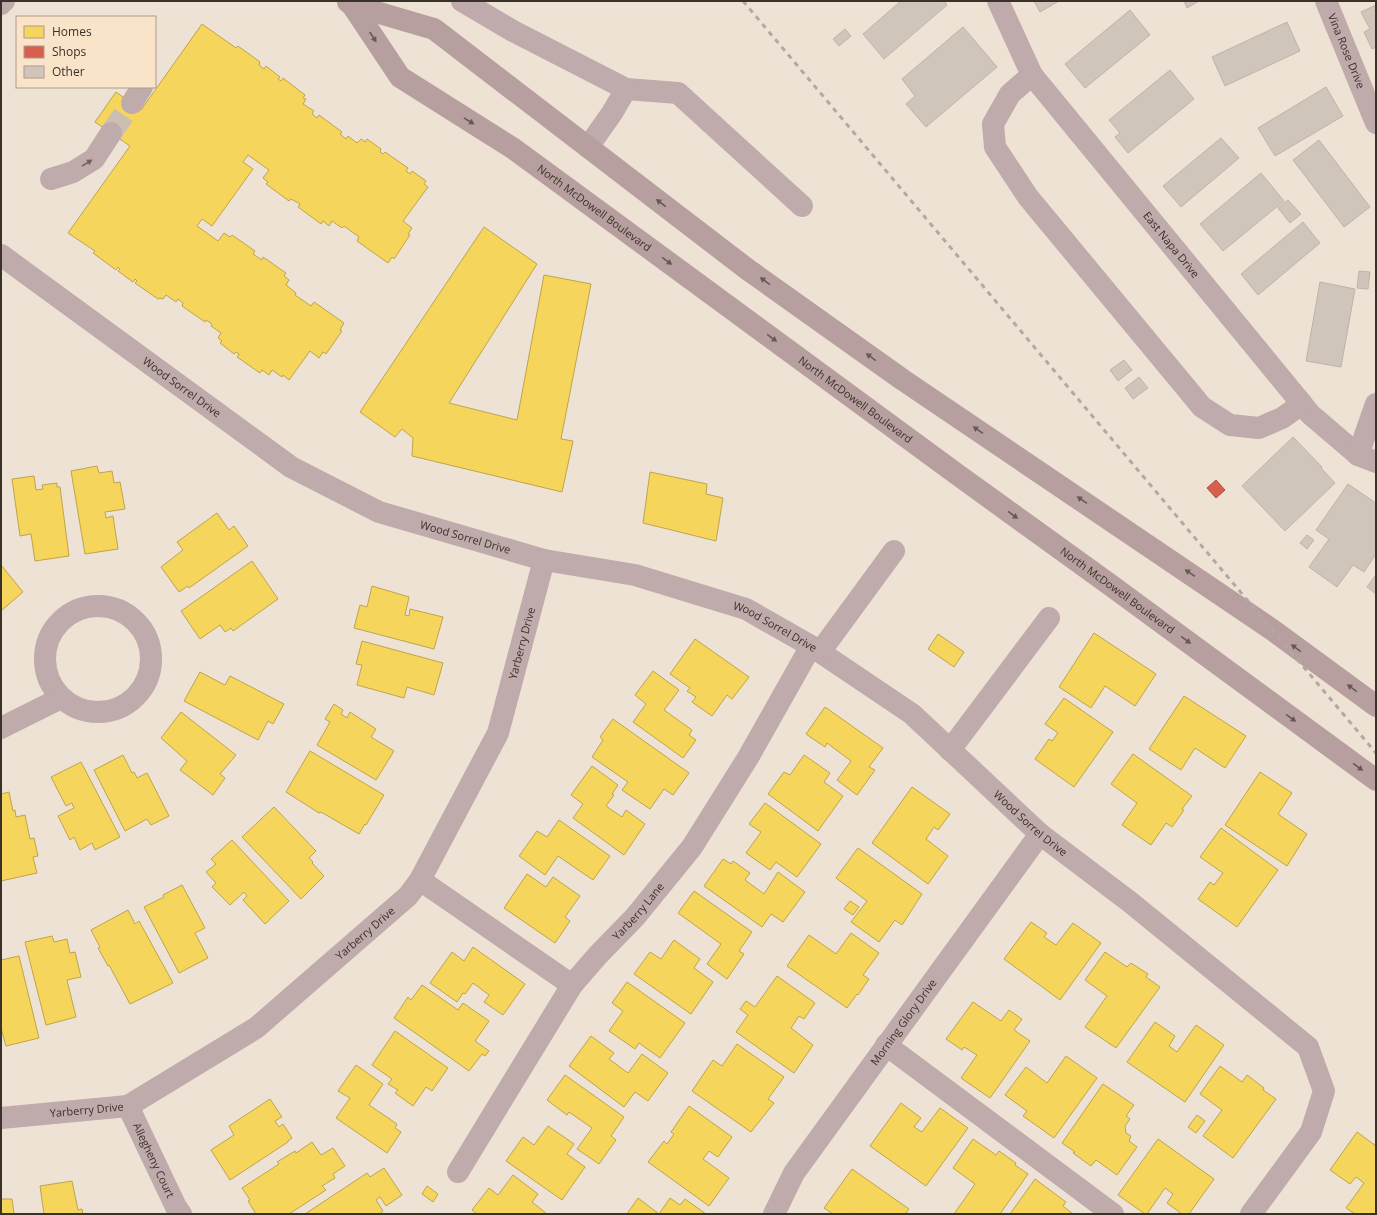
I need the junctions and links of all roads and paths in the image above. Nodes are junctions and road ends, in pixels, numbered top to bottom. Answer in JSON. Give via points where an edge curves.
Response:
{"nodes":[{"id":1,"x":4,"y":1,"type":"edge"},
{"id":2,"x":462,"y":1,"type":"edge"},
{"id":3,"x":998,"y":1,"type":"edge"},
{"id":4,"x":1326,"y":1,"type":"edge"},
{"id":5,"x":349,"y":3,"type":"edge"},
{"id":6,"x":1,"y":4,"type":"edge"},
{"id":7,"x":1032,"y":74,"type":"junction"},
{"id":8,"x":626,"y":89,"type":"junction"},
{"id":9,"x":1376,"y":123,"type":"edge"},
{"id":10,"x":111,"y":133,"type":"tunnel mouth"},
{"id":11,"x":588,"y":147,"type":"junction"},
{"id":12,"x":51,"y":179,"type":"dead end"},
{"id":13,"x":802,"y":206,"type":"dead end"},
{"id":14,"x":1,"y":255,"type":"edge"},
{"id":15,"x":1302,"y":404,"type":"junction"},
{"id":16,"x":1376,"y":404,"type":"edge"},
{"id":17,"x":1367,"y":458,"type":"edge"},
{"id":18,"x":894,"y":551,"type":"dead end"},
{"id":19,"x":544,"y":560,"type":"junction"},
{"id":20,"x":1049,"y":618,"type":"dead end"},
{"id":21,"x":815,"y":649,"type":"junction"},
{"id":22,"x":61,"y":698,"type":"junction"},
{"id":23,"x":1376,"y":706,"type":"edge"},
{"id":24,"x":1,"y":728,"type":"edge"},
{"id":25,"x":950,"y":750,"type":"junction"},
{"id":26,"x":1376,"y":780,"type":"edge"},
{"id":27,"x":1040,"y":834,"type":"junction"},
{"id":28,"x":420,"y":880,"type":"junction"},
{"id":29,"x":572,"y":985,"type":"junction"},
{"id":30,"x":886,"y":1045,"type":"junction"},
{"id":31,"x":128,"y":1106,"type":"junction"},
{"id":32,"x":1,"y":1118,"type":"edge"},
{"id":33,"x":458,"y":1172,"type":"dead end"},
{"id":34,"x":181,"y":1214,"type":"edge"},
{"id":35,"x":774,"y":1214,"type":"edge"},
{"id":36,"x":1113,"y":1214,"type":"edge"},
{"id":37,"x":1251,"y":1214,"type":"edge"}],
"edges":[{"from":1,"to":6,"type":"street"},
{"from":2,"to":8,"type":"street","via":[[513,31]]},
{"from":3,"to":7,"type":"street","name":"East Napa Drive"},
{"from":4,"to":9,"type":"street","name":"Vina Rose Drive"},
{"from":5,"to":11,"type":"main road","name":"North McDowell Boulevard","via":[[434,29]]},
{"from":5,"to":26,"type":"main road","name":"North McDowell Boulevard","one_way":true,"via":[[400,77],[520,154]]},
{"from":7,"to":15,"type":"street","name":"East Napa Drive"},
{"from":7,"to":15,"type":"street","via":[[1010,94],[993,124],[995,147],[1028,197],[1202,407],[1230,425],[1259,428],[1282,418]]},
{"from":8,"to":11,"type":"street"},
{"from":8,"to":13,"type":"street","via":[[678,93]]},
{"from":12,"to":10,"type":"street","one_way":true,"via":[[73,172],[94,159]]},
{"from":23,"to":11,"type":"main road","name":"North McDowell Boulevard","one_way":true,"via":[[1268,627],[890,370],[747,269]]},
{"from":14,"to":19,"type":"street","name":"Wood Sorrel Drive","via":[[291,467],[379,512]]},
{"from":15,"to":17,"type":"street","name":"East Napa Drive","via":[[1310,414]]},
{"from":16,"to":17,"type":"street"},
{"from":18,"to":21,"type":"street","name":"Yarberry Lane"},
{"from":19,"to":21,"type":"street","name":"Wood Sorrel Drive","via":[[635,575],[746,609]]},
{"from":19,"to":28,"type":"street","name":"Yarberry Drive","via":[[498,733]]},
{"from":20,"to":25,"type":"street"},
{"from":21,"to":25,"type":"street","name":"Wood Sorrel Drive","via":[[912,714]]},
{"from":21,"to":29,"type":"street","name":"Yarberry Lane","via":[[692,847],[634,917]]},
{"from":22,"to":22,"type":"street","via":[[73,707],[87,712],[102,712],[117,709],[141,692],[152,664],[146,635],[137,621],[123,611],[107,606],[90,606],[74,611],[60,621],[50,635],[45,651],[45,668],[51,684]]},
{"from":22,"to":24,"type":"street"},
{"from":25,"to":27,"type":"street","name":"Wood Sorrel Drive"},
{"from":27,"to":30,"type":"street","name":"Morning Glory Drive"},
{"from":27,"to":37,"type":"street","name":"Wood Sorrel Drive","via":[[1130,902],[1308,1047],[1324,1092],[1311,1132]]},
{"from":28,"to":29,"type":"street"},
{"from":28,"to":31,"type":"street","name":"Yarberry Drive","via":[[408,896],[256,1028]]},
{"from":29,"to":33,"type":"street","name":"Yarberry Lane"},
{"from":30,"to":35,"type":"street","name":"Morning Glory Drive","via":[[794,1173]]},
{"from":30,"to":36,"type":"street"},
{"from":31,"to":32,"type":"street","name":"Yarberry Drive"},
{"from":31,"to":34,"type":"street","name":"Allegheny Court"}]}
